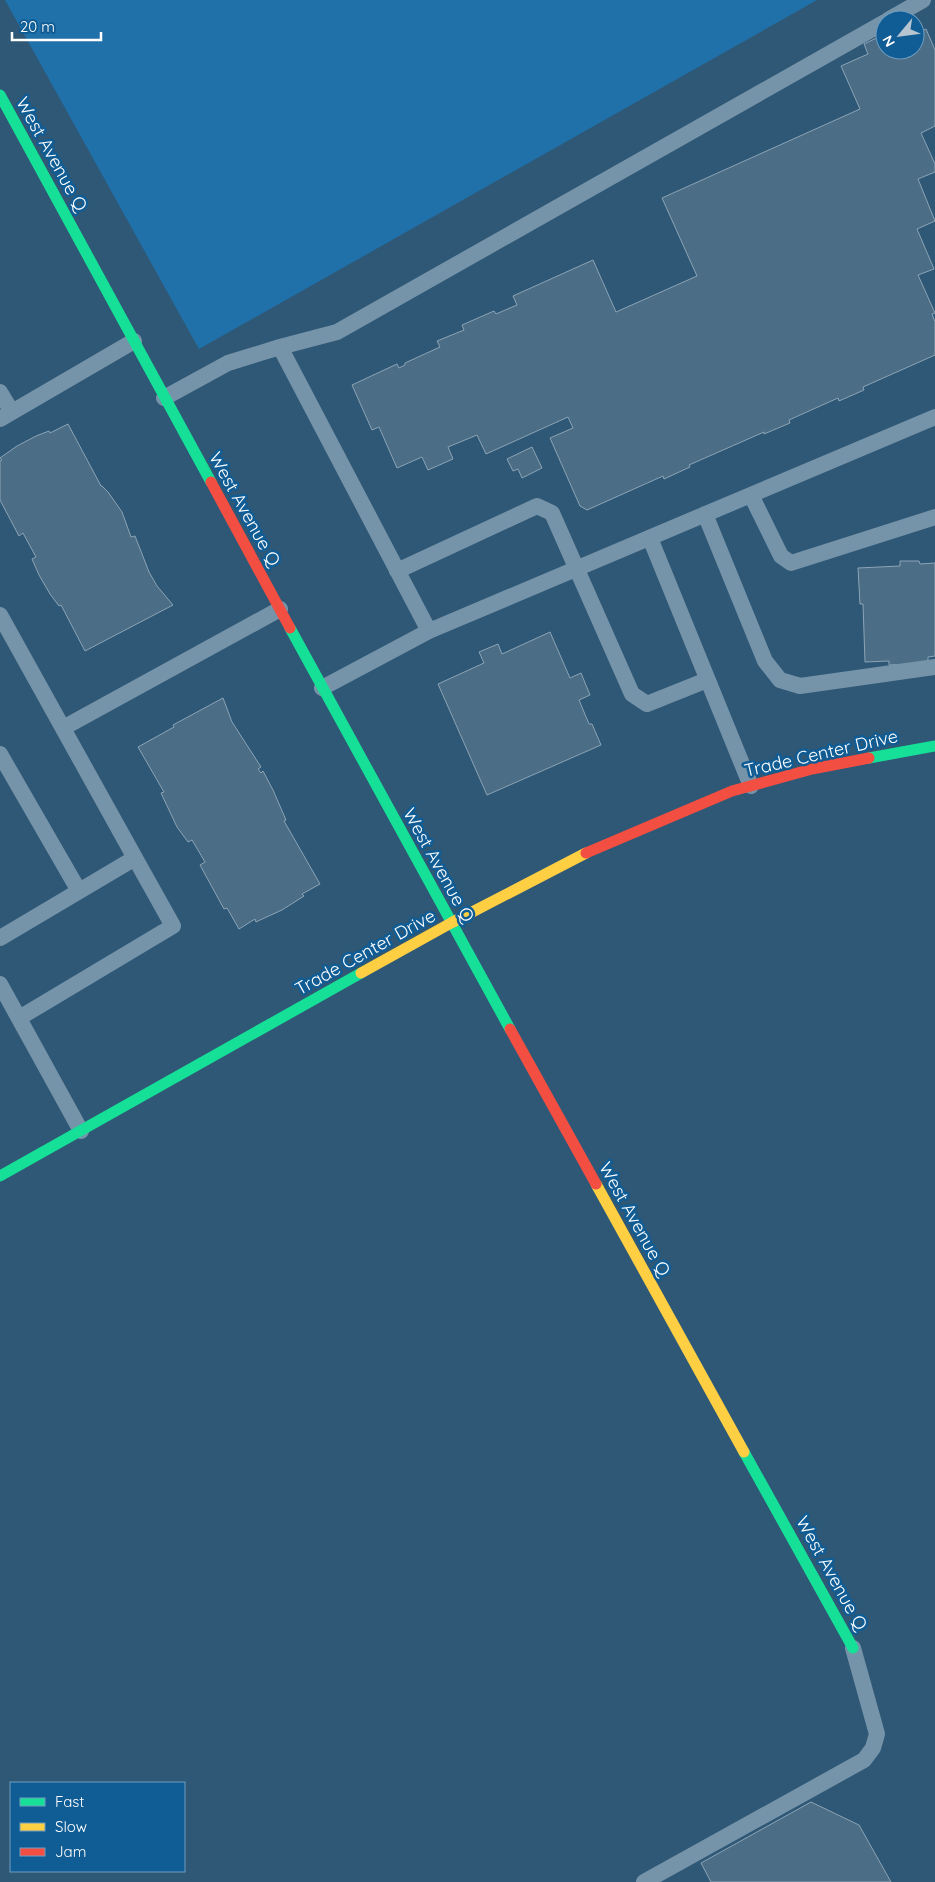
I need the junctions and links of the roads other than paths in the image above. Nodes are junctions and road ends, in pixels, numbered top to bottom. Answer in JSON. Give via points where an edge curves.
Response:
{"nodes":[{"id":1,"x":924,"y":0,"type":"edge"},
{"id":2,"x":906,"y":10,"type":"edge"},
{"id":3,"x":875,"y":28,"type":"edge"},
{"id":4,"x":0,"y":95,"type":"edge"},
{"id":5,"x":134,"y":341,"type":"junction"},
{"id":6,"x":280,"y":346,"type":"junction"},
{"id":7,"x":0,"y":392,"type":"edge"},
{"id":8,"x":164,"y":398,"type":"junction"},
{"id":9,"x":6,"y":416,"type":"edge"},
{"id":10,"x":935,"y":417,"type":"edge"},
{"id":11,"x":751,"y":495,"type":"junction"},
{"id":12,"x":705,"y":514,"type":"junction"},
{"id":13,"x":935,"y":517,"type":"edge"},
{"id":14,"x":650,"y":538,"type":"junction"},
{"id":15,"x":576,"y":569,"type":"junction"},
{"id":16,"x":397,"y":571,"type":"junction"},
{"id":17,"x":280,"y":609,"type":"junction"},
{"id":18,"x":0,"y":615,"type":"edge"},
{"id":19,"x":429,"y":632,"type":"junction"},
{"id":20,"x":935,"y":667,"type":"edge"},
{"id":21,"x":707,"y":680,"type":"junction"},
{"id":22,"x":322,"y":688,"type":"junction"},
{"id":23,"x":62,"y":728,"type":"junction"},
{"id":24,"x":935,"y":746,"type":"edge"},
{"id":25,"x":0,"y":754,"type":"edge"},
{"id":26,"x":751,"y":786,"type":"junction"},
{"id":27,"x":135,"y":858,"type":"junction"},
{"id":28,"x":79,"y":891,"type":"junction"},
{"id":29,"x":450,"y":924,"type":"junction"},
{"id":30,"x":0,"y":938,"type":"edge"},
{"id":31,"x":0,"y":984,"type":"edge"},
{"id":32,"x":19,"y":1018,"type":"junction"},
{"id":33,"x":81,"y":1130,"type":"junction"},
{"id":34,"x":0,"y":1176,"type":"edge"},
{"id":35,"x":853,"y":1648,"type":"joint"},
{"id":36,"x":644,"y":1882,"type":"edge"}],
"edges":[{"from":1,"to":2,"type":"lane"},
{"from":3,"to":6,"type":"lane","via":[[337,332]]},
{"from":4,"to":5,"type":"street","name":"West Avenue Q"},
{"from":5,"to":8,"type":"street","name":"West Avenue Q"},
{"from":5,"to":9,"type":"lane"},
{"from":6,"to":8,"type":"lane","via":[[228,363]]},
{"from":6,"to":16,"type":"lane"},
{"from":7,"to":9,"type":"lane"},
{"from":8,"to":17,"type":"street","name":"West Avenue Q"},
{"from":10,"to":11,"type":"lane"},
{"from":11,"to":12,"type":"lane"},
{"from":11,"to":13,"type":"lane","via":[[781,556],[791,563]]},
{"from":12,"to":14,"type":"lane"},
{"from":12,"to":20,"type":"lane","via":[[765,661],[780,680],[800,686]]},
{"from":14,"to":15,"type":"lane"},
{"from":14,"to":21,"type":"lane"},
{"from":15,"to":16,"type":"lane","via":[[552,513],[537,506]]},
{"from":15,"to":19,"type":"lane"},
{"from":15,"to":21,"type":"lane","via":[[632,694],[647,704]]},
{"from":16,"to":19,"type":"lane"},
{"from":17,"to":22,"type":"street","name":"West Avenue Q"},
{"from":17,"to":23,"type":"lane"},
{"from":18,"to":23,"type":"lane"},
{"from":19,"to":22,"type":"lane"},
{"from":21,"to":26,"type":"lane"},
{"from":22,"to":29,"type":"street","name":"West Avenue Q"},
{"from":23,"to":27,"type":"lane"},
{"from":24,"to":26,"type":"street","name":"Trade Center Drive","via":[[812,769]]},
{"from":25,"to":28,"type":"lane"},
{"from":26,"to":29,"type":"street","name":"Trade Center Drive","via":[[589,851]]},
{"from":27,"to":28,"type":"lane"},
{"from":27,"to":32,"type":"lane","via":[[173,926]]},
{"from":28,"to":30,"type":"lane"},
{"from":29,"to":33,"type":"street","name":"Trade Center Drive"},
{"from":29,"to":35,"type":"street","name":"West Avenue Q"},
{"from":31,"to":32,"type":"lane"},
{"from":32,"to":33,"type":"lane"},
{"from":33,"to":34,"type":"street","name":"Trade Center Drive"},
{"from":35,"to":36,"type":"lane","via":[[877,1734],[873,1748],[864,1760]]}]}
